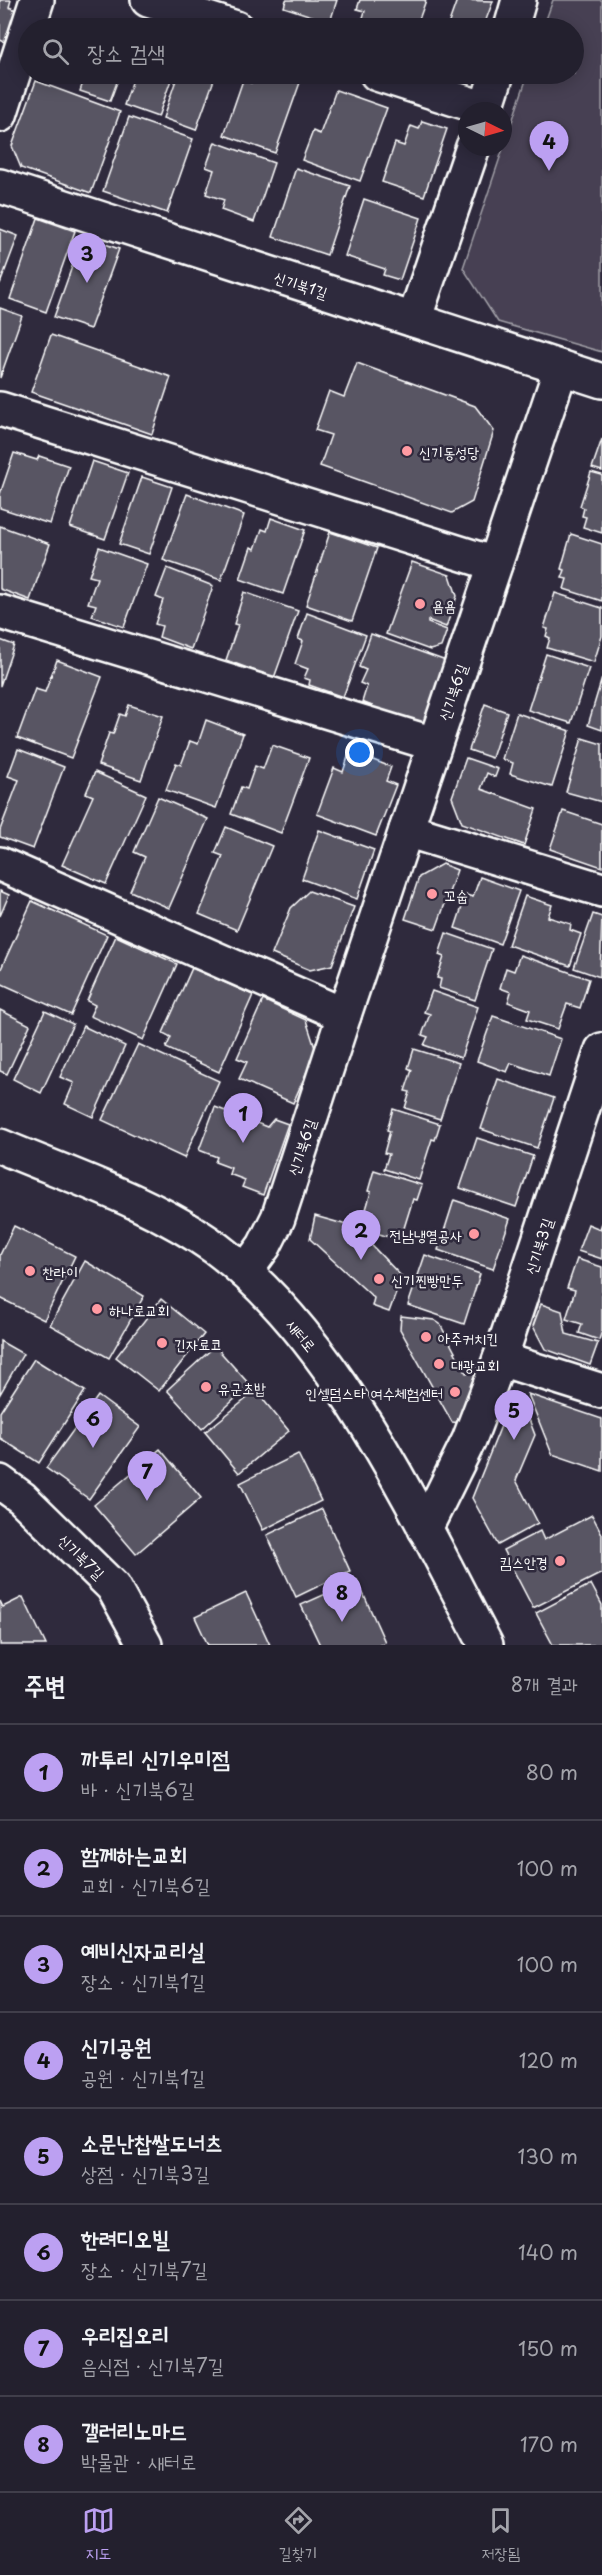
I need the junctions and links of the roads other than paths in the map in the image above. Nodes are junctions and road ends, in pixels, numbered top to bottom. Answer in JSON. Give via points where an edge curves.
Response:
{"nodes":[{"id":1,"x":38,"y":0,"type":"edge"},
{"id":2,"x":148,"y":0,"type":"edge"},
{"id":3,"x":519,"y":0,"type":"edge"},
{"id":4,"x":32,"y":18,"type":"edge"},
{"id":5,"x":205,"y":18,"type":"edge"},
{"id":6,"x":513,"y":18,"type":"edge"},
{"id":7,"x":18,"y":61,"type":"edge"},
{"id":8,"x":407,"y":84,"type":"edge"},
{"id":9,"x":494,"y":84,"type":"edge"},
{"id":10,"x":462,"y":102,"type":"edge"},
{"id":11,"x":488,"y":102,"type":"edge"},
{"id":12,"x":0,"y":115,"type":"edge"},
{"id":13,"x":470,"y":156,"type":"edge"},
{"id":14,"x":0,"y":186,"type":"edge"},
{"id":15,"x":414,"y":320,"type":"junction"},
{"id":16,"x":561,"y":368,"type":"junction"},
{"id":17,"x":602,"y":381,"type":"edge"},
{"id":18,"x":0,"y":409,"type":"edge"},
{"id":19,"x":495,"y":564,"type":"junction"},
{"id":20,"x":0,"y":612,"type":"edge"},
{"id":21,"x":434,"y":744,"type":"junction"},
{"id":22,"x":406,"y":830,"type":"junction"},
{"id":23,"x":0,"y":864,"type":"edge"},
{"id":24,"x":602,"y":890,"type":"edge"},
{"id":25,"x":344,"y":1016,"type":"junction"},
{"id":26,"x":602,"y":1050,"type":"edge"},
{"id":27,"x":589,"y":1136,"type":"edge"},
{"id":28,"x":0,"y":1146,"type":"edge"},
{"id":29,"x":244,"y":1272,"type":"junction"},
{"id":30,"x":500,"y":1359,"type":"junction"},
{"id":31,"x":602,"y":1391,"type":"edge"},
{"id":32,"x":0,"y":1482,"type":"edge"},
{"id":33,"x":425,"y":1529,"type":"junction"},
{"id":34,"x":145,"y":1645,"type":"edge"},
{"id":35,"x":486,"y":1645,"type":"edge"}],
"edges":[{"from":1,"to":4,"type":"street"},
{"from":2,"to":5,"type":"street"},
{"from":3,"to":6,"type":"street"},
{"from":7,"to":12,"type":"street"},
{"from":8,"to":10,"type":"street"},
{"from":9,"to":11,"type":"street"},
{"from":13,"to":15,"type":"street"},
{"from":14,"to":15,"type":"street","name":"신기북1길"},
{"from":15,"to":16,"type":"street","name":"신기북1길"},
{"from":16,"to":17,"type":"street","name":"신기북1길"},
{"from":16,"to":19,"type":"street","name":"신기북6길"},
{"from":18,"to":19,"type":"street"},
{"from":19,"to":21,"type":"street","name":"신기북6길"},
{"from":20,"to":21,"type":"street"},
{"from":21,"to":22,"type":"street","name":"신기북6길"},
{"from":22,"to":24,"type":"street"},
{"from":22,"to":25,"type":"street","name":"신기북6길"},
{"from":23,"to":25,"type":"street"},
{"from":25,"to":29,"type":"street","name":"신기북6길","via":[[278,1218],[264,1246]]},
{"from":26,"to":27,"type":"street","name":"신기북3길"},
{"from":27,"to":30,"type":"street","name":"신기북3길"},
{"from":28,"to":29,"type":"street","name":"새터로","via":[[148,1209],[217,1249]]},
{"from":29,"to":33,"type":"street","name":"새터로","via":[[280,1308],[339,1384],[368,1427]]},
{"from":30,"to":31,"type":"street"},
{"from":30,"to":33,"type":"street","name":"신기북3길","via":[[470,1440]]},
{"from":32,"to":34,"type":"street","name":"신기북7길","via":[[22,1498],[113,1587]]},
{"from":33,"to":35,"type":"street","name":"새터로"}]}
